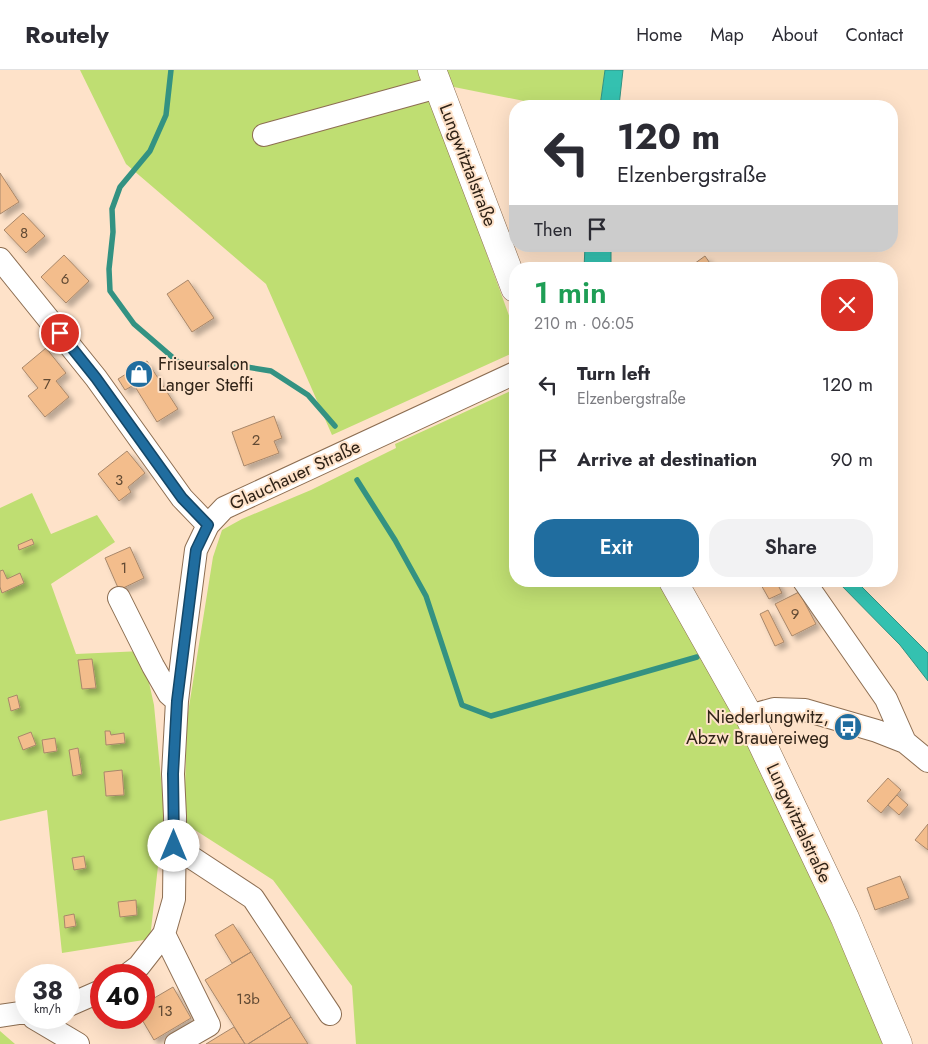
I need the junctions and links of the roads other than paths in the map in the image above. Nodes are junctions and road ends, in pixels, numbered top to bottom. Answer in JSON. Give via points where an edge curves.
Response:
{"nodes":[{"id":1,"x":435,"y":79,"type":"edge"},
{"id":2,"x":264,"y":135,"type":"dead end"},
{"id":3,"x":0,"y":259,"type":"edge"},
{"id":4,"x":509,"y":272,"type":"edge"},
{"id":5,"x":509,"y":375,"type":"edge"},
{"id":6,"x":208,"y":525,"type":"junction"},
{"id":7,"x":677,"y":587,"type":"edge"},
{"id":8,"x":808,"y":587,"type":"edge"},
{"id":9,"x":119,"y":598,"type":"dead end"},
{"id":10,"x":177,"y":701,"type":"junction"},
{"id":11,"x":749,"y":716,"type":"junction"},
{"id":12,"x":905,"y":742,"type":"junction"},
{"id":13,"x":928,"y":761,"type":"edge"},
{"id":14,"x":174,"y":846,"type":"junction"},
{"id":15,"x":164,"y":934,"type":"junction"},
{"id":16,"x":141,"y":964,"type":"edge"},
{"id":17,"x":330,"y":1014,"type":"dead end"},
{"id":18,"x":15,"y":1015,"type":"edge"},
{"id":19,"x":0,"y":1016,"type":"edge"},
{"id":20,"x":53,"y":1029,"type":"edge"},
{"id":21,"x":78,"y":1044,"type":"edge"},
{"id":22,"x":176,"y":1044,"type":"edge"},
{"id":23,"x":898,"y":1044,"type":"edge"}],
"edges":[{"from":1,"to":2,"type":"street"},
{"from":1,"to":4,"type":"main road","name":"Lungwitztalstraße"},
{"from":3,"to":6,"type":"street","via":[[96,378],[182,498]]},
{"from":5,"to":6,"type":"street","name":"Glauchauer Straße","via":[[224,508]]},
{"from":6,"to":10,"type":"street","name":"Glauchauer Straße","via":[[196,550]]},
{"from":7,"to":11,"type":"main road","name":"Lungwitztalstraße"},
{"from":8,"to":12,"type":"street","via":[[886,699]]},
{"from":9,"to":10,"type":"street","via":[[157,673]]},
{"from":10,"to":14,"type":"street","name":"Glauchauer Straße"},
{"from":11,"to":12,"type":"street","via":[[774,709],[805,710]]},
{"from":11,"to":23,"type":"main road","name":"Lungwitztalstraße","via":[[845,918]]},
{"from":12,"to":13,"type":"street"},
{"from":14,"to":15,"type":"street","name":"Glauchauer Straße","via":[[174,899]]},
{"from":14,"to":17,"type":"street","via":[[253,898]]},
{"from":15,"to":16,"type":"street","name":"Glauchauer Straße"},
{"from":15,"to":22,"type":"street","via":[[209,1025]]},
{"from":18,"to":19,"type":"street"},
{"from":20,"to":21,"type":"street"}]}
